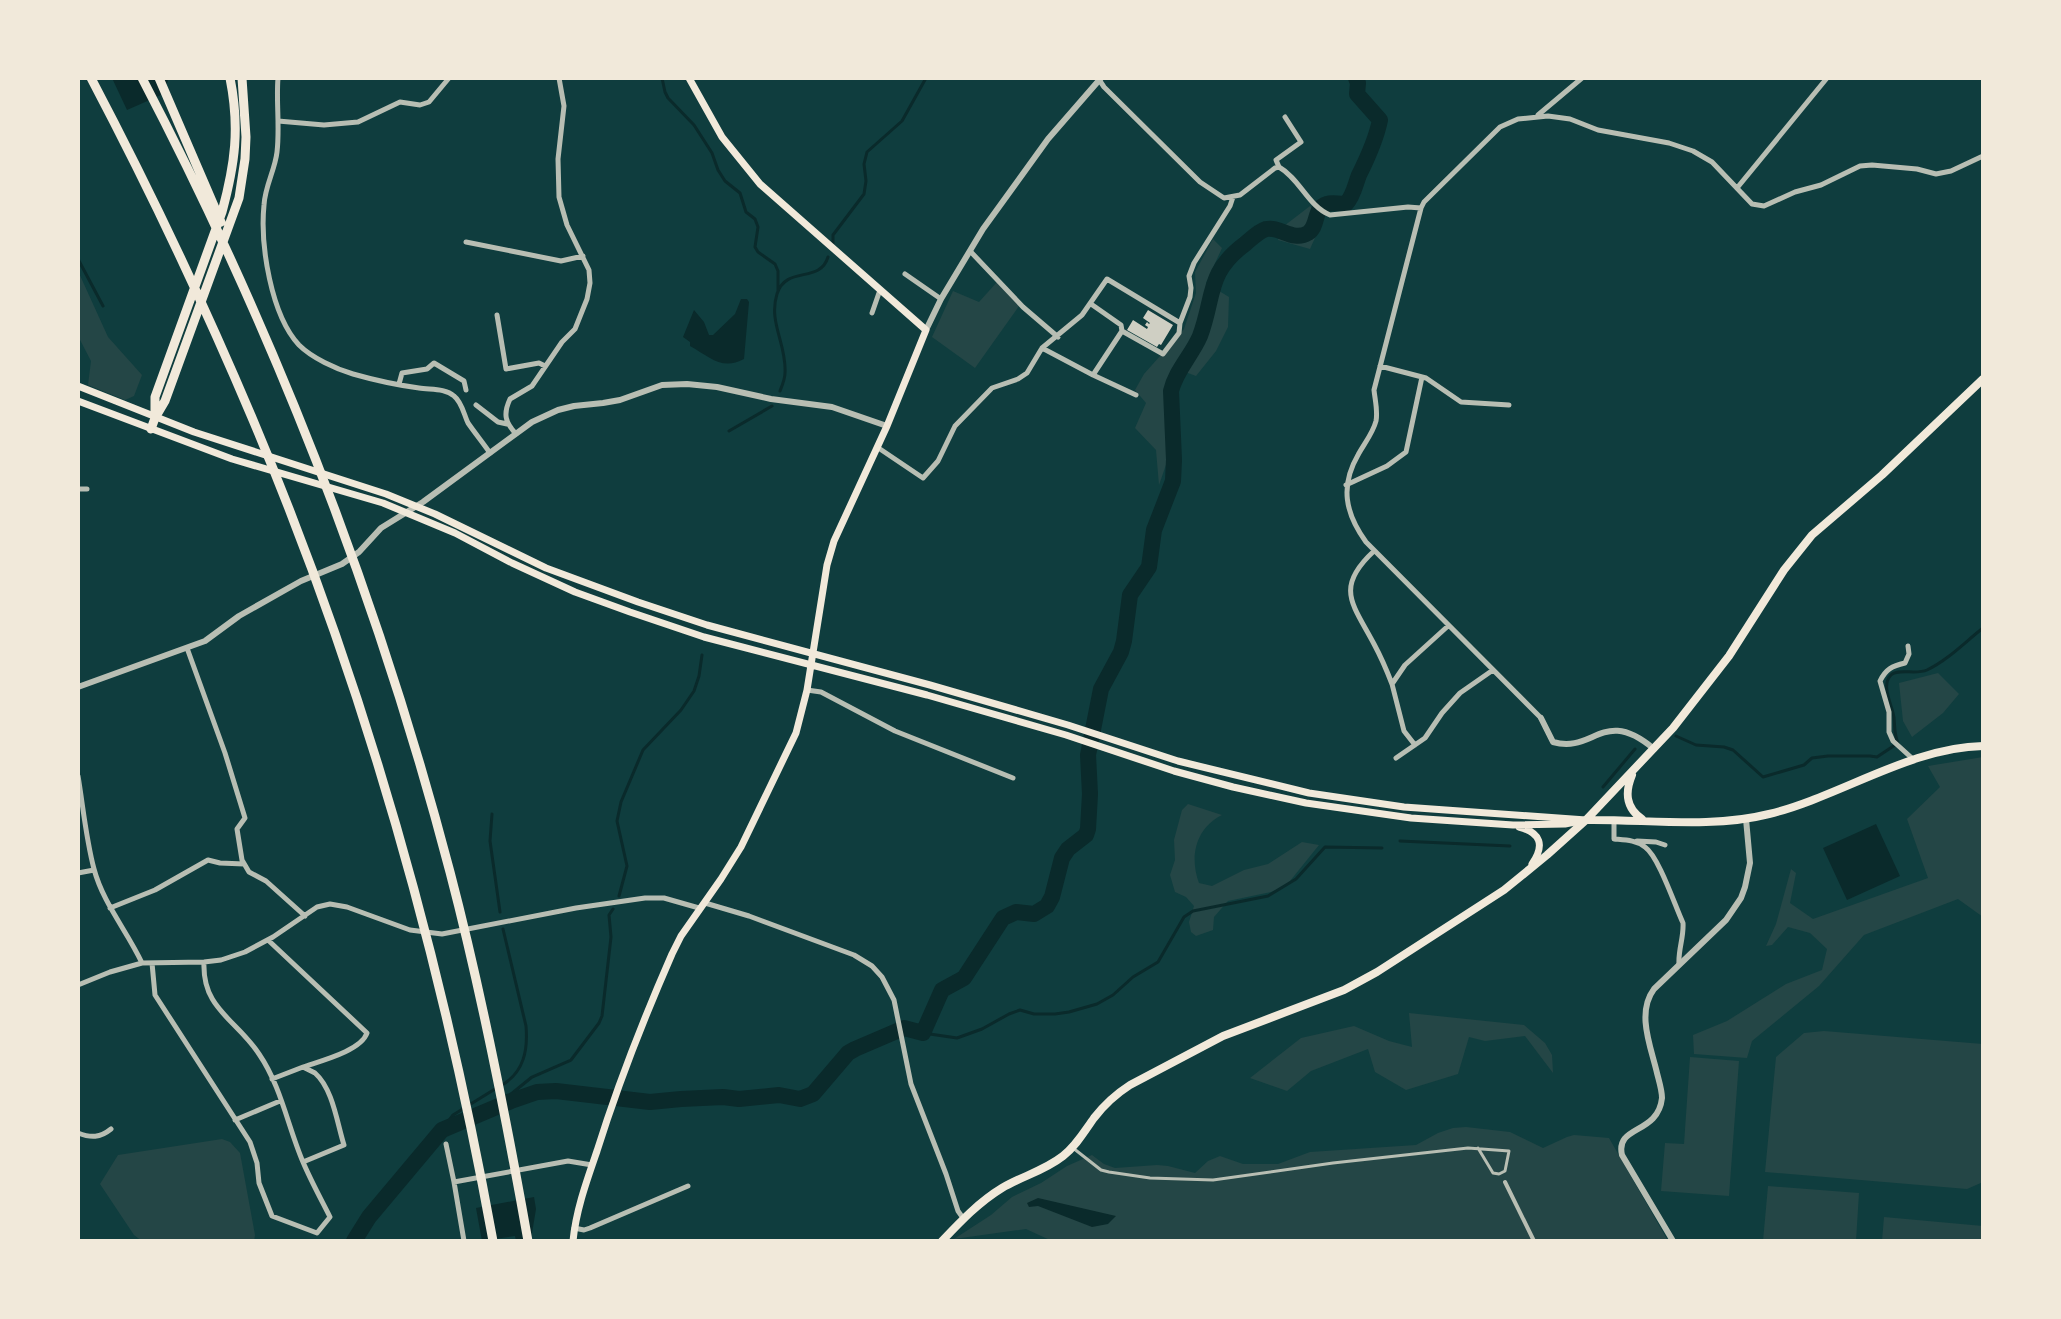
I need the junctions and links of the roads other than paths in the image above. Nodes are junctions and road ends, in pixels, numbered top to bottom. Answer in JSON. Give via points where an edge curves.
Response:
{"nodes":[{"id":1,"x":89,"y":78,"type":"edge"},
{"id":2,"x":142,"y":78,"type":"edge"},
{"id":3,"x":159,"y":78,"type":"edge"},
{"id":4,"x":230,"y":78,"type":"edge"},
{"id":5,"x":242,"y":78,"type":"edge"},
{"id":6,"x":278,"y":78,"type":"edge"},
{"id":7,"x":449,"y":78,"type":"edge"},
{"id":8,"x":559,"y":78,"type":"edge"},
{"id":9,"x":689,"y":78,"type":"edge"},
{"id":10,"x":1582,"y":78,"type":"edge"},
{"id":11,"x":1827,"y":78,"type":"edge"},
{"id":12,"x":1100,"y":79,"type":"edge"},
{"id":13,"x":1537,"y":116,"type":"junction"},
{"id":14,"x":1285,"y":117,"type":"dead end"},
{"id":15,"x":278,"y":121,"type":"junction"},
{"id":16,"x":1298,"y":123,"type":"dead end"},
{"id":17,"x":1291,"y":127,"type":"junction"},
{"id":18,"x":1983,"y":156,"type":"edge"},
{"id":19,"x":1279,"y":167,"type":"junction"},
{"id":20,"x":1737,"y":188,"type":"junction"},
{"id":21,"x":1233,"y":197,"type":"junction"},
{"id":22,"x":1421,"y":208,"type":"junction"},
{"id":23,"x":466,"y":242,"type":"dead end"},
{"id":24,"x":969,"y":250,"type":"junction"},
{"id":25,"x":583,"y":256,"type":"junction"},
{"id":26,"x":905,"y":274,"type":"dead end"},
{"id":27,"x":880,"y":290,"type":"junction"},
{"id":28,"x":941,"y":299,"type":"junction"},
{"id":29,"x":1091,"y":304,"type":"junction"},
{"id":30,"x":872,"y":313,"type":"dead end"},
{"id":31,"x":497,"y":315,"type":"dead end"},
{"id":32,"x":1180,"y":323,"type":"junction"},
{"id":33,"x":926,"y":330,"type":"junction"},
{"id":34,"x":1122,"y":331,"type":"junction"},
{"id":35,"x":1058,"y":337,"type":"junction"},
{"id":36,"x":1042,"y":348,"type":"junction"},
{"id":37,"x":545,"y":366,"type":"junction"},
{"id":38,"x":1380,"y":366,"type":"junction"},
{"id":39,"x":280,"y":374,"type":"junction"},
{"id":40,"x":1093,"y":375,"type":"junction"},
{"id":41,"x":1422,"y":377,"type":"junction"},
{"id":42,"x":1983,"y":379,"type":"edge"},
{"id":43,"x":399,"y":384,"type":"junction"},
{"id":44,"x":78,"y":386,"type":"edge"},
{"id":45,"x":466,"y":390,"type":"dead end"},
{"id":46,"x":1136,"y":395,"type":"dead end"},
{"id":47,"x":160,"y":399,"type":"junction"},
{"id":48,"x":78,"y":401,"type":"edge"},
{"id":49,"x":476,"y":405,"type":"dead end"},
{"id":50,"x":1509,"y":405,"type":"dead end"},
{"id":51,"x":155,"y":418,"type":"junction"},
{"id":52,"x":507,"y":424,"type":"junction"},
{"id":53,"x":887,"y":426,"type":"junction"},
{"id":54,"x":151,"y":429,"type":"junction"},
{"id":55,"x":516,"y":434,"type":"junction"},
{"id":56,"x":877,"y":447,"type":"junction"},
{"id":57,"x":490,"y":453,"type":"junction"},
{"id":58,"x":1346,"y":485,"type":"junction"},
{"id":59,"x":78,"y":489,"type":"edge"},
{"id":60,"x":87,"y":489,"type":"dead end"},
{"id":61,"x":1374,"y":551,"type":"junction"},
{"id":62,"x":1448,"y":626,"type":"junction"},
{"id":63,"x":1908,"y":646,"type":"dead end"},
{"id":64,"x":187,"y":648,"type":"junction"},
{"id":65,"x":812,"y":654,"type":"junction"},
{"id":66,"x":811,"y":666,"type":"junction"},
{"id":67,"x":1493,"y":670,"type":"junction"},
{"id":68,"x":1392,"y":684,"type":"junction"},
{"id":69,"x":78,"y":687,"type":"edge"},
{"id":70,"x":807,"y":690,"type":"junction"},
{"id":71,"x":1541,"y":718,"type":"joint"},
{"id":72,"x":1106,"y":742,"type":"junction"},
{"id":73,"x":1415,"y":745,"type":"junction"},
{"id":74,"x":1983,"y":746,"type":"edge"},
{"id":75,"x":1654,"y":749,"type":"junction"},
{"id":76,"x":1396,"y":758,"type":"dead end"},
{"id":77,"x":1914,"y":760,"type":"junction"},
{"id":78,"x":1634,"y":770,"type":"junction"},
{"id":79,"x":78,"y":776,"type":"edge"},
{"id":80,"x":1013,"y":778,"type":"dead end"},
{"id":81,"x":1746,"y":819,"type":"junction"},
{"id":82,"x":1586,"y":820,"type":"junction"},
{"id":83,"x":1614,"y":820,"type":"junction"},
{"id":84,"x":1645,"y":821,"type":"junction"},
{"id":85,"x":1513,"y":825,"type":"junction"},
{"id":86,"x":1636,"y":841,"type":"junction"},
{"id":87,"x":1665,"y":845,"type":"dead end"},
{"id":88,"x":244,"y":864,"type":"junction"},
{"id":89,"x":94,"y":870,"type":"junction"},
{"id":90,"x":1528,"y":871,"type":"junction"},
{"id":91,"x":78,"y":873,"type":"edge"},
{"id":92,"x":702,"y":905,"type":"junction"},
{"id":93,"x":110,"y":908,"type":"junction"},
{"id":94,"x":305,"y":916,"type":"junction"},
{"id":95,"x":268,"y":940,"type":"junction"},
{"id":96,"x":204,"y":962,"type":"junction"},
{"id":97,"x":142,"y":963,"type":"junction"},
{"id":98,"x":152,"y":963,"type":"junction"},
{"id":99,"x":1679,"y":964,"type":"junction"},
{"id":100,"x":78,"y":985,"type":"edge"},
{"id":101,"x":303,"y":1067,"type":"junction"},
{"id":102,"x":272,"y":1079,"type":"junction"},
{"id":103,"x":280,"y":1101,"type":"junction"},
{"id":104,"x":235,"y":1120,"type":"junction"},
{"id":105,"x":111,"y":1129,"type":"dead end"},
{"id":106,"x":78,"y":1133,"type":"edge"},
{"id":107,"x":446,"y":1144,"type":"dead end"},
{"id":108,"x":1073,"y":1148,"type":"junction"},
{"id":109,"x":1478,"y":1148,"type":"junction"},
{"id":110,"x":303,"y":1162,"type":"junction"},
{"id":111,"x":592,"y":1165,"type":"junction"},
{"id":112,"x":454,"y":1182,"type":"junction"},
{"id":113,"x":1505,"y":1182,"type":"dead end"},
{"id":114,"x":688,"y":1186,"type":"dead end"},
{"id":115,"x":963,"y":1218,"type":"junction"},
{"id":116,"x":574,"y":1228,"type":"junction"},
{"id":117,"x":464,"y":1241,"type":"edge"},
{"id":118,"x":493,"y":1241,"type":"edge"},
{"id":119,"x":528,"y":1241,"type":"edge"},
{"id":120,"x":573,"y":1241,"type":"edge"},
{"id":121,"x":942,"y":1241,"type":"edge"},
{"id":122,"x":1534,"y":1241,"type":"edge"},
{"id":123,"x":1673,"y":1241,"type":"edge"}],
"edges":[{"from":1,"to":118,"type":"highway","via":[[207,313],[342,656],[428,941]]},
{"from":2,"to":39,"type":"highway"},
{"from":3,"to":39,"type":"highway"},
{"from":4,"to":47,"type":"highway","via":[[237,134],[233,165]]},
{"from":5,"to":47,"type":"highway","via":[[246,137],[239,198]]},
{"from":6,"to":15,"type":"street"},
{"from":7,"to":15,"type":"street","via":[[429,102],[400,102],[358,122]]},
{"from":8,"to":25,"type":"street","via":[[564,120],[558,188],[567,225]]},
{"from":9,"to":27,"type":"main road","via":[[722,137],[760,184]]},
{"from":10,"to":13,"type":"street"},
{"from":11,"to":20,"type":"street"},
{"from":12,"to":21,"type":"street","via":[[1200,182],[1224,198]]},
{"from":12,"to":24,"type":"street","via":[[1048,139]]},
{"from":13,"to":20,"type":"street","via":[[1570,119],[1693,151]]},
{"from":13,"to":22,"type":"street","via":[[1500,127]]},
{"from":14,"to":17,"type":"street"},
{"from":15,"to":43,"type":"street","via":[[263,229],[269,276],[285,324],[315,357],[351,373]]},
{"from":16,"to":17,"type":"street"},
{"from":17,"to":19,"type":"street","via":[[1301,142],[1276,160]]},
{"from":18,"to":20,"type":"street","via":[[1936,174],[1860,166],[1764,206],[1752,204]]},
{"from":19,"to":21,"type":"street"},
{"from":19,"to":22,"type":"street","via":[[1330,215]]},
{"from":21,"to":32,"type":"street","via":[[1194,263]]},
{"from":22,"to":38,"type":"street"},
{"from":23,"to":25,"type":"street","via":[[561,261]]},
{"from":24,"to":28,"type":"street"},
{"from":24,"to":35,"type":"street"},
{"from":25,"to":37,"type":"street","via":[[591,276],[587,299],[575,329]]},
{"from":26,"to":28,"type":"street"},
{"from":27,"to":30,"type":"street"},
{"from":27,"to":33,"type":"main road"},
{"from":28,"to":33,"type":"street"},
{"from":29,"to":32,"type":"street","via":[[1107,279]]},
{"from":29,"to":34,"type":"street"},
{"from":29,"to":35,"type":"street"},
{"from":31,"to":37,"type":"street","via":[[506,369]]},
{"from":32,"to":34,"type":"street","via":[[1163,354]]},
{"from":33,"to":53,"type":"main road"},
{"from":34,"to":40,"type":"street"},
{"from":35,"to":36,"type":"street"},
{"from":36,"to":40,"type":"street"},
{"from":36,"to":56,"type":"street","via":[[1027,373],[992,388],[955,426],[923,478]]},
{"from":37,"to":52,"type":"street","via":[[532,386],[510,399]]},
{"from":38,"to":41,"type":"street"},
{"from":38,"to":58,"type":"street","via":[[1374,390],[1376,421]]},
{"from":39,"to":119,"type":"highway","via":[[363,589],[450,871],[487,1027]]},
{"from":40,"to":46,"type":"street"},
{"from":41,"to":50,"type":"street","via":[[1461,402]]},
{"from":41,"to":58,"type":"street","via":[[1406,452]]},
{"from":42,"to":75,"type":"main road","via":[[1812,535],[1729,656]]},
{"from":43,"to":45,"type":"street","via":[[402,373],[434,363],[464,381]]},
{"from":43,"to":57,"type":"street","via":[[454,396]]},
{"from":44,"to":51,"type":"main road"},
{"from":47,"to":51,"type":"highway"},
{"from":48,"to":54,"type":"main road"},
{"from":49,"to":52,"type":"street"},
{"from":51,"to":54,"type":"highway"},
{"from":51,"to":65,"type":"main road","via":[[386,494],[579,581]]},
{"from":52,"to":55,"type":"street"},
{"from":53,"to":55,"type":"street","via":[[832,407],[687,384],[558,410]]},
{"from":53,"to":56,"type":"main road"},
{"from":54,"to":66,"type":"main road","via":[[383,503],[589,597],[704,637]]},
{"from":55,"to":57,"type":"street"},
{"from":56,"to":65,"type":"main road","via":[[834,541]]},
{"from":57,"to":64,"type":"street","via":[[381,528],[342,564],[301,581]]},
{"from":58,"to":61,"type":"street","via":[[1359,533]]},
{"from":59,"to":60,"type":"street"},
{"from":61,"to":62,"type":"street"},
{"from":61,"to":68,"type":"street","via":[[1358,565],[1351,599]]},
{"from":62,"to":67,"type":"street"},
{"from":62,"to":68,"type":"street"},
{"from":63,"to":77,"type":"street","via":[[1905,663],[1892,666],[1880,681],[1889,732]]},
{"from":64,"to":69,"type":"street"},
{"from":64,"to":88,"type":"street","via":[[245,818],[237,829]]},
{"from":65,"to":66,"type":"main road"},
{"from":65,"to":72,"type":"main road","via":[[1068,725]]},
{"from":66,"to":70,"type":"main road"},
{"from":66,"to":72,"type":"main road"},
{"from":67,"to":71,"type":"street"},
{"from":67,"to":73,"type":"street","via":[[1460,693]]},
{"from":68,"to":73,"type":"street","via":[[1404,731]]},
{"from":70,"to":80,"type":"street"},
{"from":70,"to":92,"type":"main road","via":[[779,770],[736,856]]},
{"from":71,"to":75,"type":"street","via":[[1553,742],[1560,744],[1617,731],[1639,737]]},
{"from":72,"to":82,"type":"main road","via":[[1309,793],[1404,807]]},
{"from":72,"to":85,"type":"main road","via":[[1174,771],[1306,803]]},
{"from":73,"to":76,"type":"street"},
{"from":74,"to":77,"type":"main road"},
{"from":75,"to":78,"type":"main road"},
{"from":77,"to":81,"type":"main road","via":[[1823,797]]},
{"from":78,"to":82,"type":"main road"},
{"from":78,"to":84,"type":"main road","via":[[1627,800]]},
{"from":79,"to":89,"type":"street"},
{"from":81,"to":84,"type":"main road"},
{"from":81,"to":99,"type":"street","via":[[1750,863],[1741,898],[1726,920]]},
{"from":82,"to":83,"type":"main road"},
{"from":82,"to":85,"type":"main road"},
{"from":82,"to":90,"type":"main road"},
{"from":83,"to":84,"type":"main road"},
{"from":83,"to":86,"type":"street","via":[[1614,839]]},
{"from":85,"to":90,"type":"main road","via":[[1533,833],[1540,844]]},
{"from":86,"to":87,"type":"street"},
{"from":86,"to":99,"type":"street","via":[[1651,852],[1683,923]]},
{"from":88,"to":93,"type":"street","via":[[208,860]]},
{"from":88,"to":94,"type":"street"},
{"from":89,"to":91,"type":"street"},
{"from":89,"to":93,"type":"street"},
{"from":90,"to":108,"type":"main road","via":[[1344,990],[1223,1036],[1130,1085],[1104,1107]]},
{"from":92,"to":94,"type":"street","via":[[645,898],[442,934],[410,930],[330,904]]},
{"from":92,"to":111,"type":"main road","via":[[672,954]]},
{"from":92,"to":115,"type":"street","via":[[749,916],[856,956],[882,977],[899,1017],[911,1084]]},
{"from":93,"to":97,"type":"street"},
{"from":94,"to":95,"type":"street"},
{"from":95,"to":96,"type":"street"},
{"from":95,"to":101,"type":"street","via":[[367,1033],[352,1049]]},
{"from":96,"to":98,"type":"street"},
{"from":96,"to":102,"type":"street","via":[[212,1001],[257,1051]]},
{"from":97,"to":98,"type":"street"},
{"from":97,"to":100,"type":"street"},
{"from":98,"to":104,"type":"street","via":[[155,995]]},
{"from":99,"to":123,"type":"street","via":[[1645,1006],[1662,1091],[1660,1107],[1648,1124],[1625,1137],[1621,1148]]},
{"from":101,"to":102,"type":"street"},
{"from":101,"to":110,"type":"street","via":[[314,1072],[332,1098],[344,1145]]},
{"from":102,"to":103,"type":"street"},
{"from":103,"to":104,"type":"street"},
{"from":103,"to":110,"type":"street"},
{"from":104,"to":110,"type":"street","via":[[250,1142],[272,1216],[317,1233],[330,1217]]},
{"from":105,"to":106,"type":"street","via":[[89,1137]]},
{"from":107,"to":112,"type":"street"},
{"from":108,"to":109,"type":"lane","via":[[1109,1172],[1213,1180]]},
{"from":108,"to":115,"type":"main road","via":[[1004,1186]]},
{"from":109,"to":109,"type":"lane","via":[[1495,1174],[1505,1171],[1509,1151]]},
{"from":111,"to":112,"type":"street","via":[[568,1161]]},
{"from":111,"to":116,"type":"main road"},
{"from":112,"to":117,"type":"street"},
{"from":113,"to":122,"type":"street"},
{"from":114,"to":116,"type":"street","via":[[590,1228]]},
{"from":115,"to":121,"type":"main road"},
{"from":116,"to":120,"type":"main road"}]}
